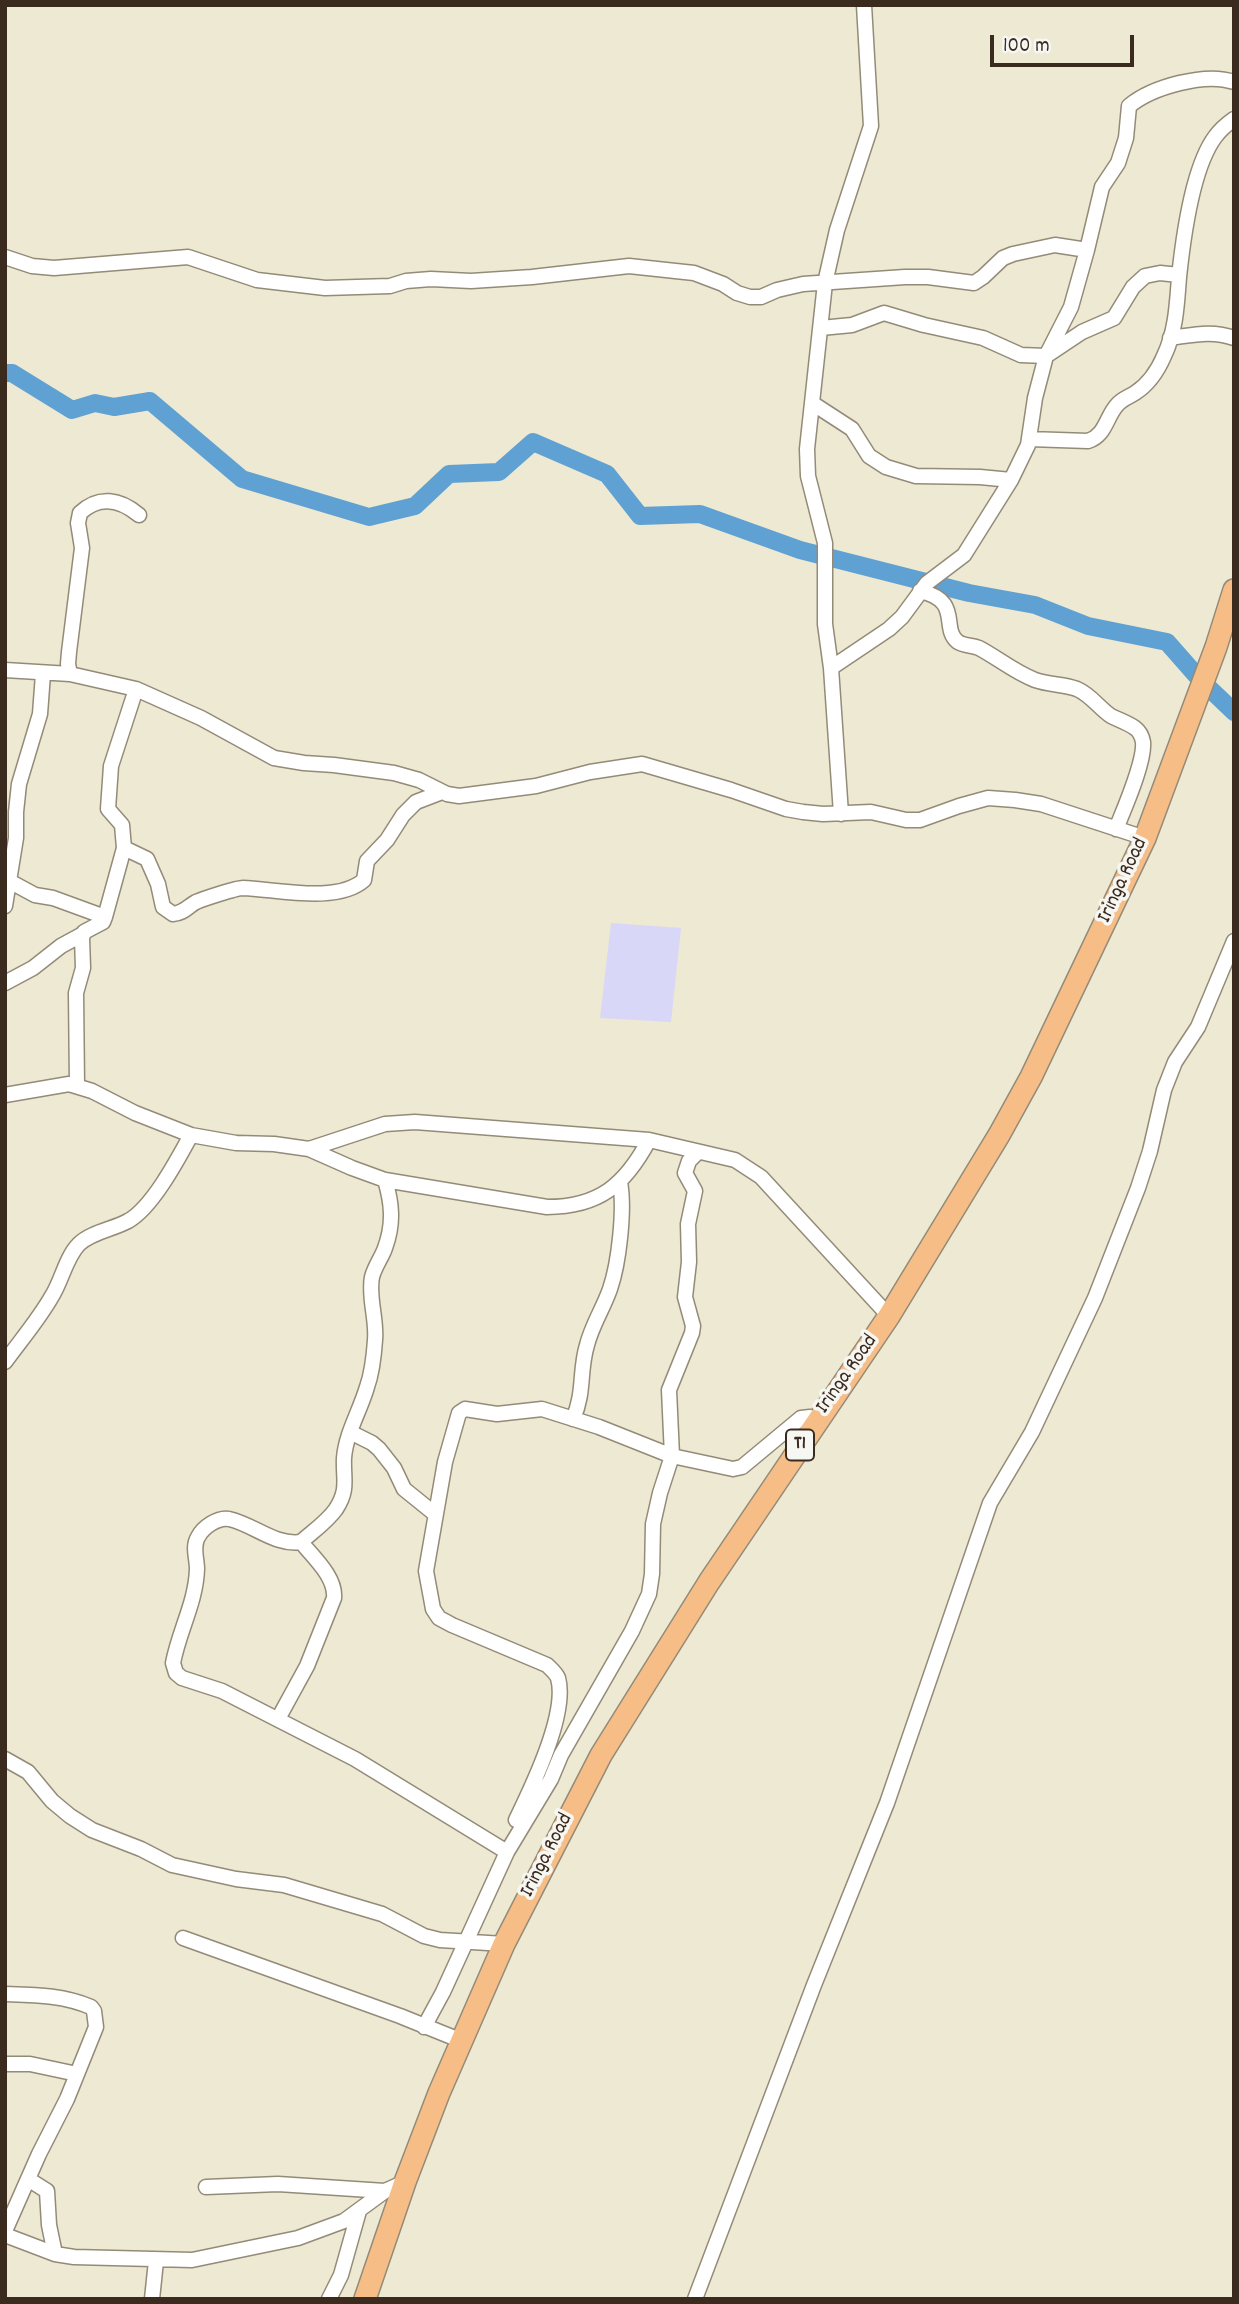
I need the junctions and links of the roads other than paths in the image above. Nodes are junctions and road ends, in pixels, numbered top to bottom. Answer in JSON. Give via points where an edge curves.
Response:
{"nodes":[{"id":1,"x":864,"y":5,"type":"edge"},
{"id":2,"x":1234,"y":82,"type":"edge"},
{"id":3,"x":1234,"y":119,"type":"edge"},
{"id":4,"x":1087,"y":250,"type":"junction"},
{"id":5,"x":5,"y":257,"type":"edge"},
{"id":6,"x":1179,"y":275,"type":"junction"},
{"id":7,"x":825,"y":283,"type":"junction"},
{"id":8,"x":821,"y":328,"type":"junction"},
{"id":9,"x":1170,"y":338,"type":"junction"},
{"id":10,"x":1234,"y":338,"type":"edge"},
{"id":11,"x":1046,"y":356,"type":"junction"},
{"id":12,"x":811,"y":403,"type":"junction"},
{"id":13,"x":1029,"y":439,"type":"junction"},
{"id":14,"x":1011,"y":480,"type":"junction"},
{"id":15,"x":139,"y":515,"type":"dead end"},
{"id":16,"x":1234,"y":590,"type":"edge"},
{"id":17,"x":919,"y":591,"type":"junction"},
{"id":18,"x":831,"y":668,"type":"junction"},
{"id":19,"x":5,"y":670,"type":"edge"},
{"id":20,"x":43,"y":674,"type":"junction"},
{"id":21,"x":70,"y":674,"type":"junction"},
{"id":22,"x":136,"y":689,"type":"junction"},
{"id":23,"x":442,"y":792,"type":"junction"},
{"id":24,"x":841,"y":814,"type":"junction"},
{"id":25,"x":1115,"y":829,"type":"junction"},
{"id":26,"x":1144,"y":838,"type":"junction"},
{"id":27,"x":124,"y":848,"type":"junction"},
{"id":28,"x":9,"y":881,"type":"junction"},
{"id":29,"x":5,"y":906,"type":"edge"},
{"id":30,"x":106,"y":917,"type":"junction"},
{"id":31,"x":83,"y":934,"type":"junction"},
{"id":32,"x":1234,"y":941,"type":"edge"},
{"id":33,"x":5,"y":983,"type":"edge"},
{"id":34,"x":77,"y":1086,"type":"junction"},
{"id":35,"x":5,"y":1095,"type":"edge"},
{"id":36,"x":191,"y":1135,"type":"junction"},
{"id":37,"x":649,"y":1140,"type":"junction"},
{"id":38,"x":309,"y":1149,"type":"junction"},
{"id":39,"x":698,"y":1152,"type":"junction"},
{"id":40,"x":385,"y":1180,"type":"junction"},
{"id":41,"x":620,"y":1182,"type":"junction"},
{"id":42,"x":889,"y":1316,"type":"junction"},
{"id":43,"x":5,"y":1362,"type":"edge"},
{"id":44,"x":573,"y":1419,"type":"junction"},
{"id":45,"x":817,"y":1419,"type":"junction"},
{"id":46,"x":350,"y":1433,"type":"junction"},
{"id":47,"x":672,"y":1456,"type":"junction"},
{"id":48,"x":435,"y":1514,"type":"junction"},
{"id":49,"x":301,"y":1542,"type":"junction"},
{"id":50,"x":278,"y":1719,"type":"junction"},
{"id":51,"x":5,"y":1759,"type":"edge"},
{"id":52,"x":510,"y":1847,"type":"junction"},
{"id":53,"x":183,"y":1938,"type":"dead end"},
{"id":54,"x":466,"y":1941,"type":"junction"},
{"id":55,"x":503,"y":1944,"type":"junction"},
{"id":56,"x":5,"y":1994,"type":"edge"},
{"id":57,"x":424,"y":2026,"type":"junction"},
{"id":58,"x":461,"y":2041,"type":"junction"},
{"id":59,"x":5,"y":2064,"type":"edge"},
{"id":60,"x":77,"y":2074,"type":"junction"},
{"id":61,"x":28,"y":2179,"type":"junction"},
{"id":62,"x":405,"y":2182,"type":"junction"},
{"id":63,"x":206,"y":2187,"type":"dead end"},
{"id":64,"x":385,"y":2191,"type":"junction"},
{"id":65,"x":359,"y":2211,"type":"junction"},
{"id":66,"x":5,"y":2233,"type":"edge"},
{"id":67,"x":55,"y":2254,"type":"junction"},
{"id":68,"x":156,"y":2261,"type":"junction"},
{"id":69,"x":152,"y":2299,"type":"edge"},
{"id":70,"x":329,"y":2299,"type":"edge"},
{"id":71,"x":365,"y":2299,"type":"edge"},
{"id":72,"x":695,"y":2299,"type":"edge"}],
"edges":[{"from":1,"to":7,"type":"street","via":[[871,126]]},
{"from":2,"to":4,"type":"street","via":[[1191,81],[1160,89],[1129,106],[1124,145],[1102,187]]},
{"from":3,"to":6,"type":"street","via":[[1213,139],[1200,170]]},
{"from":4,"to":7,"type":"street","via":[[1055,245],[1013,254],[974,283],[916,276]]},
{"from":4,"to":11,"type":"street","via":[[1070,307]]},
{"from":5,"to":7,"type":"street","via":[[54,268],[188,257],[257,280],[325,288],[390,286],[430,279],[532,278],[629,266],[694,273],[750,297]]},
{"from":6,"to":9,"type":"street"},
{"from":6,"to":11,"type":"street","via":[[1145,276],[1114,318]]},
{"from":7,"to":8,"type":"street"},
{"from":8,"to":11,"type":"street","via":[[842,327],[884,313],[983,338],[1021,355]]},
{"from":8,"to":12,"type":"street"},
{"from":9,"to":10,"type":"street","via":[[1207,332]]},
{"from":9,"to":13,"type":"street","via":[[1156,373],[1116,405],[1096,438]]},
{"from":11,"to":13,"type":"street"},
{"from":12,"to":14,"type":"street","via":[[852,429],[869,456],[886,467],[916,476]]},
{"from":12,"to":18,"type":"street","via":[[808,464],[825,543]]},
{"from":13,"to":14,"type":"street"},
{"from":14,"to":17,"type":"street","via":[[967,552]]},
{"from":15,"to":21,"type":"street","via":[[128,506],[105,500],[80,513],[82,548]]},
{"from":16,"to":26,"type":"highway","name":"Iringa Road","number":"T1"},
{"from":17,"to":18,"type":"street","via":[[890,629]]},
{"from":17,"to":25,"type":"street","via":[[943,601],[959,643],[979,648],[1034,679],[1076,689],[1138,730],[1142,752]]},
{"from":18,"to":24,"type":"street"},
{"from":19,"to":20,"type":"street"},
{"from":20,"to":21,"type":"street"},
{"from":20,"to":28,"type":"street","via":[[40,714],[18,792]]},
{"from":21,"to":22,"type":"street"},
{"from":22,"to":23,"type":"street","via":[[274,758],[394,773]]},
{"from":22,"to":27,"type":"street","via":[[111,766],[107,804],[123,828]]},
{"from":23,"to":24,"type":"street","via":[[459,796],[536,786],[642,764],[786,809]]},
{"from":23,"to":27,"type":"street","via":[[420,800],[403,815],[387,841],[370,856],[364,880],[344,890],[315,893],[239,888],[173,914],[163,907],[147,859]]},
{"from":24,"to":25,"type":"street","via":[[871,812],[920,820],[988,799],[1015,800]]},
{"from":25,"to":26,"type":"street"},
{"from":26,"to":42,"type":"highway","name":"Iringa Road","number":"T1","via":[[1031,1077]]},
{"from":27,"to":30,"type":"street"},
{"from":28,"to":29,"type":"street"},
{"from":28,"to":30,"type":"street","via":[[35,895]]},
{"from":30,"to":31,"type":"street"},
{"from":31,"to":33,"type":"street"},
{"from":31,"to":34,"type":"street","via":[[83,968],[76,993]]},
{"from":32,"to":72,"type":"street","via":[[1198,1027],[1175,1062],[1164,1090],[1138,1188],[1095,1298],[1032,1432],[990,1503],[887,1803]]},
{"from":34,"to":35,"type":"street","via":[[64,1084]]},
{"from":34,"to":36,"type":"street"},
{"from":36,"to":38,"type":"street"},
{"from":36,"to":43,"type":"street","via":[[138,1214],[79,1245],[52,1296]]},
{"from":37,"to":38,"type":"street","via":[[401,1122]]},
{"from":37,"to":39,"type":"street"},
{"from":37,"to":41,"type":"street"},
{"from":38,"to":40,"type":"street"},
{"from":39,"to":42,"type":"street","via":[[735,1160],[761,1177]]},
{"from":39,"to":47,"type":"street","via":[[685,1174],[695,1191],[688,1224],[685,1297],[693,1326],[669,1390]]},
{"from":40,"to":41,"type":"street","via":[[547,1207],[585,1203]]},
{"from":40,"to":46,"type":"street","via":[[391,1226],[373,1274],[375,1327],[368,1385]]},
{"from":41,"to":44,"type":"street","via":[[623,1196],[615,1270],[586,1348],[580,1403]]},
{"from":42,"to":45,"type":"highway","name":"Iringa Road","number":"T1"},
{"from":44,"to":47,"type":"street"},
{"from":44,"to":48,"type":"street","via":[[542,1409],[498,1414],[462,1410]]},
{"from":45,"to":47,"type":"street","via":[[801,1418],[738,1469]]},
{"from":45,"to":55,"type":"highway","name":"Iringa Road","number":"T1","via":[[601,1755]]},
{"from":46,"to":48,"type":"street","via":[[379,1449],[404,1489]]},
{"from":46,"to":49,"type":"street","via":[[341,1498],[330,1516]]},
{"from":47,"to":52,"type":"street","via":[[653,1524],[652,1584],[643,1609]]},
{"from":48,"to":52,"type":"street","via":[[426,1571],[430,1600],[439,1618],[547,1665],[558,1677],[555,1725],[513,1827]]},
{"from":49,"to":50,"type":"street","via":[[335,1592],[307,1666]]},
{"from":49,"to":50,"type":"street","via":[[273,1537],[230,1519],[203,1530],[195,1545],[193,1595],[173,1663],[183,1678],[222,1691]]},
{"from":50,"to":52,"type":"street"},
{"from":51,"to":54,"type":"street","via":[[28,1772],[52,1801],[92,1830],[172,1865],[236,1880],[284,1885],[382,1914],[424,1936]]},
{"from":52,"to":54,"type":"street"},
{"from":53,"to":57,"type":"street"},
{"from":54,"to":55,"type":"street"},
{"from":54,"to":57,"type":"street"},
{"from":55,"to":58,"type":"highway","name":"Iringa Road","number":"T1"},
{"from":56,"to":60,"type":"street","via":[[57,1996],[93,2010],[96,2027]]},
{"from":57,"to":58,"type":"street"},
{"from":58,"to":62,"type":"highway","name":"Iringa Road","number":"T1"},
{"from":59,"to":60,"type":"street"},
{"from":60,"to":61,"type":"street"},
{"from":61,"to":66,"type":"street"},
{"from":61,"to":67,"type":"street","via":[[47,2191]]},
{"from":62,"to":64,"type":"street"},
{"from":62,"to":71,"type":"highway","name":"Iringa Road","number":"T1"},
{"from":63,"to":64,"type":"street","via":[[278,2184]]},
{"from":64,"to":65,"type":"street"},
{"from":65,"to":68,"type":"street","via":[[298,2238],[192,2260]]},
{"from":65,"to":70,"type":"street","via":[[341,2275]]},
{"from":66,"to":67,"type":"street"},
{"from":67,"to":68,"type":"street"},
{"from":68,"to":69,"type":"street"}]}
